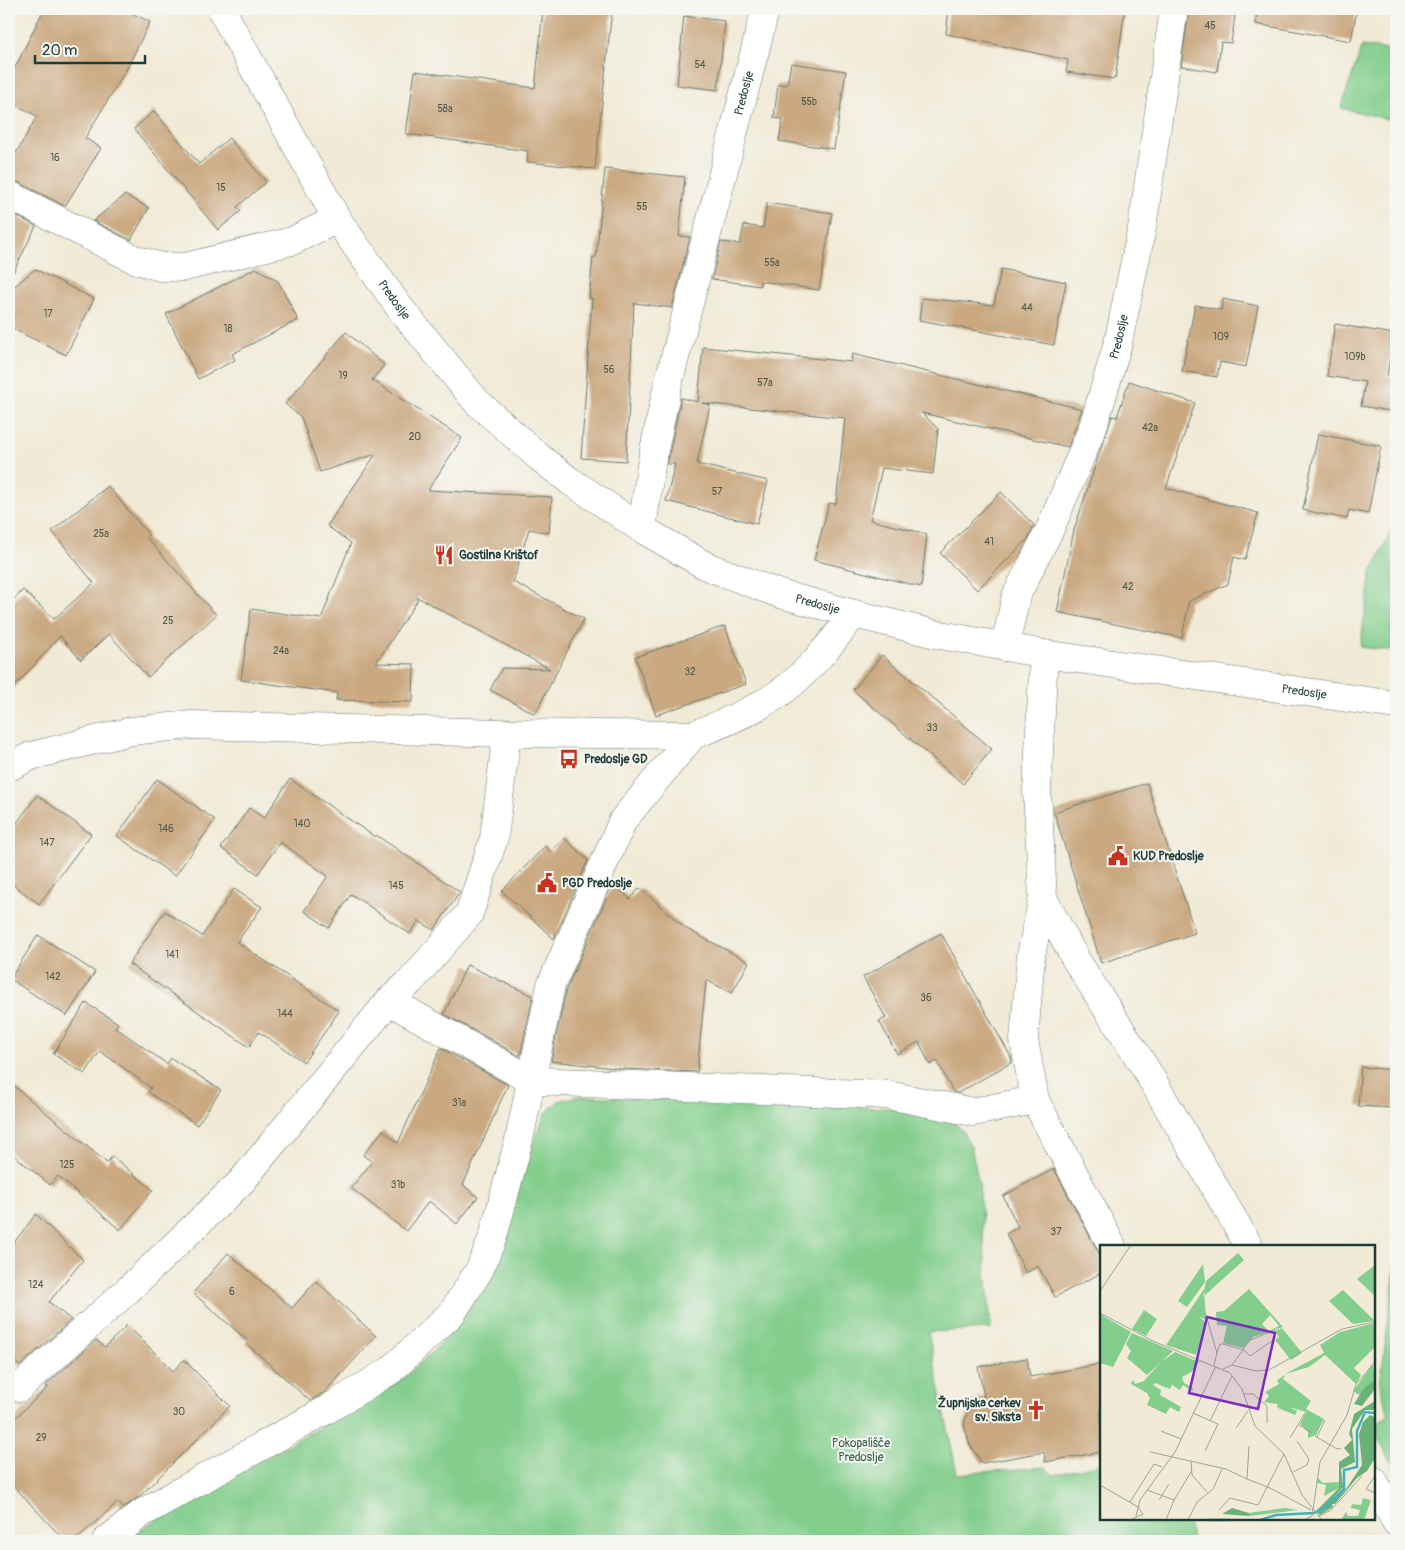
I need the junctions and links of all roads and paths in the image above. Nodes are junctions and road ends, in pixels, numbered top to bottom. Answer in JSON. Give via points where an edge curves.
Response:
{"nodes":[{"id":1,"x":220,"y":9,"type":"edge"},
{"id":2,"x":765,"y":9,"type":"edge"},
{"id":3,"x":1174,"y":9,"type":"edge"},
{"id":4,"x":9,"y":195,"type":"edge"},
{"id":5,"x":337,"y":219,"type":"junction"},
{"id":6,"x":642,"y":529,"type":"junction"},
{"id":7,"x":854,"y":614,"type":"junction"},
{"id":8,"x":1005,"y":647,"type":"junction"},
{"id":9,"x":1044,"y":654,"type":"junction"},
{"id":10,"x":1396,"y":706,"type":"edge"},
{"id":11,"x":507,"y":733,"type":"junction"},
{"id":12,"x":693,"y":735,"type":"junction"},
{"id":13,"x":9,"y":767,"type":"edge"},
{"id":14,"x":1043,"y":898,"type":"junction"},
{"id":15,"x":389,"y":1001,"type":"junction"},
{"id":16,"x":531,"y":1080,"type":"junction"},
{"id":17,"x":1035,"y":1100,"type":"junction"},
{"id":18,"x":1111,"y":1245,"type":"edge"},
{"id":19,"x":1247,"y":1245,"type":"edge"},
{"id":20,"x":19,"y":1388,"type":"dead end"},
{"id":21,"x":1375,"y":1482,"type":"edge"},
{"id":22,"x":1396,"y":1522,"type":"edge"},
{"id":23,"x":106,"y":1541,"type":"edge"}],
"edges":[{"from":1,"to":5,"type":"street","name":"Predoslje"},
{"from":2,"to":6,"type":"street","name":"Predoslje","via":[[667,388]]},
{"from":3,"to":8,"type":"street","name":"Predoslje","via":[[1142,228],[1118,343],[1093,427],[1050,529],[1016,596]]},
{"from":4,"to":5,"type":"street","via":[[134,259],[161,267],[185,267],[292,241]]},
{"from":5,"to":6,"type":"street","name":"Predoslje","via":[[398,307],[478,402],[540,458]]},
{"from":6,"to":7,"type":"street","name":"Predoslje","via":[[706,566],[780,594]]},
{"from":7,"to":8,"type":"street","name":"Predoslje"},
{"from":7,"to":12,"type":"street","via":[[825,650],[780,692],[725,722]]},
{"from":8,"to":9,"type":"street","name":"Predoslje"},
{"from":9,"to":10,"type":"street","name":"Predoslje"},
{"from":9,"to":14,"type":"street","via":[[1037,791]]},
{"from":11,"to":12,"type":"street"},
{"from":11,"to":13,"type":"street","via":[[191,725],[131,731],[31,756]]},
{"from":11,"to":15,"type":"street","via":[[494,838],[469,914],[411,981]]},
{"from":12,"to":16,"type":"street","via":[[623,820],[551,986]]},
{"from":14,"to":17,"type":"street","via":[[1032,956],[1024,1040]]},
{"from":14,"to":19,"type":"street","via":[[1076,960],[1144,1066]]},
{"from":15,"to":16,"type":"street"},
{"from":15,"to":20,"type":"street","via":[[241,1182]]},
{"from":16,"to":17,"type":"street","via":[[888,1095],[973,1112]]},
{"from":16,"to":23,"type":"street","via":[[493,1237],[480,1269],[452,1313],[390,1370],[328,1409],[142,1513]]},
{"from":17,"to":18,"type":"street"},
{"from":21,"to":22,"type":"street"}]}
